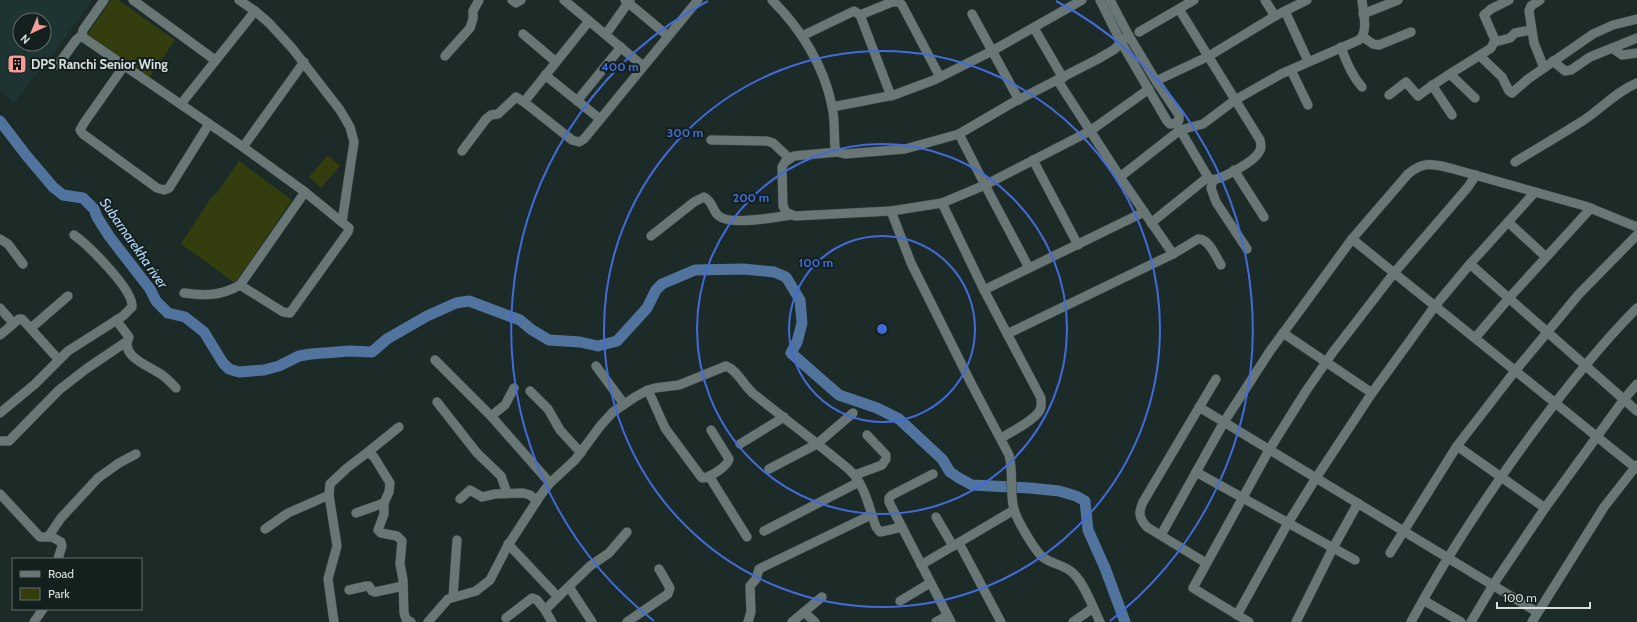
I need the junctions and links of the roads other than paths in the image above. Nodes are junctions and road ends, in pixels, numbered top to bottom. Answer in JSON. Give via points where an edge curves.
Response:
{"nodes":[{"id":1,"x":104,"y":0,"type":"edge"},
{"id":2,"x":133,"y":0,"type":"edge"},
{"id":3,"x":239,"y":0,"type":"edge"},
{"id":4,"x":479,"y":0,"type":"edge"},
{"id":5,"x":512,"y":0,"type":"edge"},
{"id":6,"x":521,"y":0,"type":"edge"},
{"id":7,"x":564,"y":0,"type":"edge"},
{"id":8,"x":698,"y":0,"type":"edge"},
{"id":9,"x":772,"y":0,"type":"edge"},
{"id":10,"x":1082,"y":0,"type":"edge"},
{"id":11,"x":1100,"y":0,"type":"edge"},
{"id":12,"x":1110,"y":0,"type":"edge"},
{"id":13,"x":1194,"y":0,"type":"edge"},
{"id":14,"x":1265,"y":0,"type":"edge"},
{"id":15,"x":1306,"y":0,"type":"edge"},
{"id":16,"x":1362,"y":0,"type":"edge"},
{"id":17,"x":1398,"y":0,"type":"edge"},
{"id":18,"x":1509,"y":0,"type":"edge"},
{"id":19,"x":1540,"y":0,"type":"edge"},
{"id":20,"x":628,"y":1,"type":"edge"},
{"id":21,"x":1179,"y":9,"type":"junction"},
{"id":22,"x":255,"y":11,"type":"junction"},
{"id":23,"x":1285,"y":11,"type":"junction"},
{"id":24,"x":972,"y":14,"type":"dead end"},
{"id":25,"x":1363,"y":14,"type":"junction"},
{"id":26,"x":860,"y":15,"type":"junction"},
{"id":27,"x":1275,"y":16,"type":"junction"},
{"id":28,"x":1637,"y":19,"type":"edge"},
{"id":29,"x":589,"y":21,"type":"junction"},
{"id":30,"x":1034,"y":28,"type":"junction"},
{"id":31,"x":1531,"y":30,"type":"junction"},
{"id":32,"x":1138,"y":32,"type":"dead end"},
{"id":33,"x":1410,"y":32,"type":"dead end"},
{"id":34,"x":523,"y":34,"type":"dead end"},
{"id":35,"x":606,"y":34,"type":"junction"},
{"id":36,"x":82,"y":35,"type":"junction"},
{"id":37,"x":668,"y":36,"type":"junction"},
{"id":38,"x":802,"y":36,"type":"junction"},
{"id":39,"x":1129,"y":36,"type":"junction"},
{"id":40,"x":1363,"y":37,"type":"junction"},
{"id":41,"x":1637,"y":38,"type":"edge"},
{"id":42,"x":1121,"y":42,"type":"junction"},
{"id":43,"x":1495,"y":42,"type":"junction"},
{"id":44,"x":621,"y":47,"type":"junction"},
{"id":45,"x":1341,"y":47,"type":"junction"},
{"id":46,"x":1612,"y":48,"type":"junction"},
{"id":47,"x":992,"y":51,"type":"junction"},
{"id":48,"x":1637,"y":53,"type":"edge"},
{"id":49,"x":445,"y":56,"type":"dead end"},
{"id":50,"x":1209,"y":56,"type":"junction"},
{"id":51,"x":1480,"y":56,"type":"junction"},
{"id":52,"x":215,"y":60,"type":"junction"},
{"id":53,"x":1308,"y":61,"type":"junction"},
{"id":54,"x":304,"y":62,"type":"junction"},
{"id":55,"x":556,"y":62,"type":"junction"},
{"id":56,"x":1553,"y":62,"type":"junction"},
{"id":57,"x":58,"y":65,"type":"dead end"},
{"id":58,"x":124,"y":66,"type":"junction"},
{"id":59,"x":643,"y":66,"type":"junction"},
{"id":60,"x":1544,"y":68,"type":"junction"},
{"id":61,"x":1291,"y":70,"type":"junction"},
{"id":62,"x":1450,"y":74,"type":"junction"},
{"id":63,"x":545,"y":75,"type":"junction"},
{"id":64,"x":940,"y":77,"type":"junction"},
{"id":65,"x":1061,"y":79,"type":"junction"},
{"id":66,"x":1156,"y":81,"type":"junction"},
{"id":67,"x":1637,"y":83,"type":"edge"},
{"id":68,"x":1432,"y":85,"type":"junction"},
{"id":69,"x":1362,"y":87,"type":"dead end"},
{"id":70,"x":1150,"y":89,"type":"junction"},
{"id":71,"x":1389,"y":95,"type":"dead end"},
{"id":72,"x":892,"y":96,"type":"junction"},
{"id":73,"x":1475,"y":98,"type":"dead end"},
{"id":74,"x":1019,"y":100,"type":"junction"},
{"id":75,"x":1235,"y":100,"type":"junction"},
{"id":76,"x":577,"y":101,"type":"junction"},
{"id":77,"x":524,"y":102,"type":"junction"},
{"id":78,"x":181,"y":104,"type":"junction"},
{"id":79,"x":1308,"y":105,"type":"dead end"},
{"id":80,"x":832,"y":107,"type":"junction"},
{"id":81,"x":1452,"y":115,"type":"dead end"},
{"id":82,"x":600,"y":119,"type":"junction"},
{"id":83,"x":209,"y":124,"type":"junction"},
{"id":84,"x":1178,"y":127,"type":"junction"},
{"id":85,"x":1090,"y":131,"type":"junction"},
{"id":86,"x":959,"y":134,"type":"junction"},
{"id":87,"x":711,"y":140,"type":"dead end"},
{"id":88,"x":243,"y":147,"type":"junction"},
{"id":89,"x":462,"y":151,"type":"dead end"},
{"id":90,"x":837,"y":152,"type":"junction"},
{"id":91,"x":789,"y":158,"type":"junction"},
{"id":92,"x":1033,"y":160,"type":"junction"},
{"id":93,"x":1515,"y":162,"type":"dead end"},
{"id":94,"x":1234,"y":170,"type":"junction"},
{"id":95,"x":1476,"y":175,"type":"junction"},
{"id":96,"x":1120,"y":177,"type":"junction"},
{"id":97,"x":1210,"y":178,"type":"junction"},
{"id":98,"x":985,"y":185,"type":"junction"},
{"id":99,"x":305,"y":192,"type":"junction"},
{"id":100,"x":1535,"y":192,"type":"junction"},
{"id":101,"x":942,"y":203,"type":"junction"},
{"id":102,"x":1591,"y":208,"type":"junction"},
{"id":103,"x":891,"y":211,"type":"junction"},
{"id":104,"x":1144,"y":212,"type":"junction"},
{"id":105,"x":791,"y":215,"type":"junction"},
{"id":106,"x":1264,"y":217,"type":"dead end"},
{"id":107,"x":342,"y":222,"type":"junction"},
{"id":108,"x":1508,"y":222,"type":"junction"},
{"id":109,"x":1151,"y":223,"type":"junction"},
{"id":110,"x":1637,"y":227,"type":"edge"},
{"id":111,"x":74,"y":235,"type":"dead end"},
{"id":112,"x":1637,"y":235,"type":"edge"},
{"id":113,"x":651,"y":236,"type":"dead end"},
{"id":114,"x":0,"y":239,"type":"edge"},
{"id":115,"x":1352,"y":239,"type":"junction"},
{"id":116,"x":1078,"y":245,"type":"junction"},
{"id":117,"x":1247,"y":250,"type":"dead end"},
{"id":118,"x":1173,"y":254,"type":"junction"},
{"id":119,"x":1546,"y":257,"type":"junction"},
{"id":120,"x":24,"y":264,"type":"dead end"},
{"id":121,"x":1470,"y":264,"type":"junction"},
{"id":122,"x":1222,"y":265,"type":"dead end"},
{"id":123,"x":1029,"y":268,"type":"junction"},
{"id":124,"x":1394,"y":273,"type":"junction"},
{"id":125,"x":240,"y":285,"type":"junction"},
{"id":126,"x":984,"y":290,"type":"junction"},
{"id":127,"x":184,"y":293,"type":"dead end"},
{"id":128,"x":68,"y":296,"type":"dead end"},
{"id":129,"x":1509,"y":298,"type":"junction"},
{"id":130,"x":1435,"y":306,"type":"junction"},
{"id":131,"x":0,"y":308,"type":"edge"},
{"id":132,"x":1637,"y":308,"type":"edge"},
{"id":133,"x":116,"y":320,"type":"junction"},
{"id":134,"x":14,"y":323,"type":"junction"},
{"id":135,"x":31,"y":328,"type":"junction"},
{"id":136,"x":1547,"y":331,"type":"junction"},
{"id":137,"x":1007,"y":334,"type":"junction"},
{"id":138,"x":1283,"y":334,"type":"junction"},
{"id":139,"x":0,"y":335,"type":"edge"},
{"id":140,"x":1475,"y":338,"type":"junction"},
{"id":141,"x":126,"y":342,"type":"junction"},
{"id":142,"x":59,"y":360,"type":"junction"},
{"id":143,"x":435,"y":360,"type":"dead end"},
{"id":144,"x":1326,"y":363,"type":"junction"},
{"id":145,"x":1586,"y":365,"type":"junction"},
{"id":146,"x":596,"y":366,"type":"dead end"},
{"id":147,"x":1515,"y":371,"type":"junction"},
{"id":148,"x":1216,"y":379,"type":"dead end"},
{"id":149,"x":1637,"y":384,"type":"edge"},
{"id":150,"x":176,"y":388,"type":"dead end"},
{"id":151,"x":514,"y":388,"type":"dead end"},
{"id":152,"x":648,"y":390,"type":"junction"},
{"id":153,"x":530,"y":391,"type":"dead end"},
{"id":154,"x":1372,"y":393,"type":"junction"},
{"id":155,"x":1625,"y":398,"type":"junction"},
{"id":156,"x":437,"y":402,"type":"dead end"},
{"id":157,"x":1555,"y":403,"type":"junction"},
{"id":158,"x":624,"y":404,"type":"junction"},
{"id":159,"x":1200,"y":407,"type":"junction"},
{"id":160,"x":1637,"y":410,"type":"edge"},
{"id":161,"x":0,"y":413,"type":"edge"},
{"id":162,"x":853,"y":413,"type":"dead end"},
{"id":163,"x":491,"y":416,"type":"junction"},
{"id":164,"x":784,"y":417,"type":"junction"},
{"id":165,"x":1224,"y":422,"type":"junction"},
{"id":166,"x":399,"y":427,"type":"dead end"},
{"id":167,"x":711,"y":430,"type":"dead end"},
{"id":168,"x":867,"y":435,"type":"dead end"},
{"id":169,"x":1598,"y":437,"type":"junction"},
{"id":170,"x":1001,"y":438,"type":"junction"},
{"id":171,"x":0,"y":441,"type":"edge"},
{"id":172,"x":740,"y":444,"type":"dead end"},
{"id":173,"x":817,"y":444,"type":"junction"},
{"id":174,"x":1457,"y":446,"type":"junction"},
{"id":175,"x":1269,"y":450,"type":"junction"},
{"id":176,"x":368,"y":452,"type":"junction"},
{"id":177,"x":581,"y":453,"type":"junction"},
{"id":178,"x":136,"y":454,"type":"dead end"},
{"id":179,"x":1636,"y":467,"type":"edge"},
{"id":180,"x":769,"y":469,"type":"dead end"},
{"id":181,"x":1196,"y":472,"type":"junction"},
{"id":182,"x":933,"y":474,"type":"dead end"},
{"id":183,"x":709,"y":476,"type":"junction"},
{"id":184,"x":857,"y":478,"type":"junction"},
{"id":185,"x":1316,"y":478,"type":"junction"},
{"id":186,"x":1500,"y":478,"type":"junction"},
{"id":187,"x":550,"y":483,"type":"junction"},
{"id":188,"x":507,"y":493,"type":"junction"},
{"id":189,"x":0,"y":494,"type":"edge"},
{"id":190,"x":328,"y":495,"type":"junction"},
{"id":191,"x":1242,"y":497,"type":"junction"},
{"id":192,"x":460,"y":499,"type":"dead end"},
{"id":193,"x":537,"y":501,"type":"junction"},
{"id":194,"x":384,"y":503,"type":"junction"},
{"id":195,"x":1358,"y":503,"type":"junction"},
{"id":196,"x":1013,"y":507,"type":"junction"},
{"id":197,"x":1545,"y":508,"type":"junction"},
{"id":198,"x":356,"y":513,"type":"dead end"},
{"id":199,"x":872,"y":515,"type":"junction"},
{"id":200,"x":936,"y":517,"type":"dead end"},
{"id":201,"x":1288,"y":523,"type":"junction"},
{"id":202,"x":902,"y":527,"type":"junction"},
{"id":203,"x":265,"y":529,"type":"dead end"},
{"id":204,"x":764,"y":531,"type":"dead end"},
{"id":205,"x":1404,"y":531,"type":"junction"},
{"id":206,"x":627,"y":532,"type":"dead end"},
{"id":207,"x":1161,"y":536,"type":"junction"},
{"id":208,"x":48,"y":537,"type":"junction"},
{"id":209,"x":747,"y":537,"type":"dead end"},
{"id":210,"x":457,"y":540,"type":"dead end"},
{"id":211,"x":508,"y":544,"type":"junction"},
{"id":212,"x":956,"y":545,"type":"junction"},
{"id":213,"x":1333,"y":548,"type":"junction"},
{"id":214,"x":1390,"y":553,"type":"dead end"},
{"id":215,"x":58,"y":558,"type":"edge"},
{"id":216,"x":1447,"y":558,"type":"junction"},
{"id":217,"x":1355,"y":560,"type":"dead end"},
{"id":218,"x":1206,"y":563,"type":"junction"},
{"id":219,"x":921,"y":565,"type":"junction"},
{"id":220,"x":659,"y":569,"type":"dead end"},
{"id":221,"x":930,"y":583,"type":"junction"},
{"id":222,"x":1493,"y":585,"type":"junction"},
{"id":223,"x":403,"y":586,"type":"junction"},
{"id":224,"x":569,"y":587,"type":"junction"},
{"id":225,"x":349,"y":590,"type":"dead end"},
{"id":226,"x":453,"y":597,"type":"junction"},
{"id":227,"x":558,"y":597,"type":"junction"},
{"id":228,"x":822,"y":597,"type":"dead end"},
{"id":229,"x":1423,"y":600,"type":"junction"},
{"id":230,"x":900,"y":601,"type":"dead end"},
{"id":231,"x":1093,"y":608,"type":"junction"},
{"id":232,"x":42,"y":610,"type":"edge"},
{"id":233,"x":545,"y":610,"type":"junction"},
{"id":234,"x":804,"y":612,"type":"junction"},
{"id":235,"x":1537,"y":612,"type":"junction"},
{"id":236,"x":1237,"y":615,"type":"junction"},
{"id":237,"x":506,"y":618,"type":"dead end"},
{"id":238,"x":949,"y":619,"type":"edge"},
{"id":239,"x":34,"y":622,"type":"edge"},
{"id":240,"x":334,"y":622,"type":"edge"},
{"id":241,"x":411,"y":622,"type":"edge"},
{"id":242,"x":428,"y":622,"type":"edge"},
{"id":243,"x":552,"y":622,"type":"edge"},
{"id":244,"x":592,"y":622,"type":"edge"},
{"id":245,"x":627,"y":622,"type":"edge"},
{"id":246,"x":748,"y":622,"type":"edge"},
{"id":247,"x":792,"y":622,"type":"edge"},
{"id":248,"x":815,"y":622,"type":"edge"},
{"id":249,"x":936,"y":622,"type":"edge"},
{"id":250,"x":1001,"y":622,"type":"edge"},
{"id":251,"x":1073,"y":622,"type":"edge"},
{"id":252,"x":1100,"y":622,"type":"edge"},
{"id":253,"x":1249,"y":622,"type":"edge"},
{"id":254,"x":1296,"y":622,"type":"edge"},
{"id":255,"x":1411,"y":622,"type":"edge"},
{"id":256,"x":1461,"y":622,"type":"edge"},
{"id":257,"x":1471,"y":622,"type":"edge"},
{"id":258,"x":1532,"y":622,"type":"edge"}],
"edges":[{"from":1,"to":36,"type":"street"},
{"from":2,"to":52,"type":"street"},
{"from":3,"to":22,"type":"street"},
{"from":4,"to":49,"type":"street","via":[[473,10],[470,28]]},
{"from":5,"to":6,"type":"street","via":[[516,3]]},
{"from":7,"to":29,"type":"street"},
{"from":8,"to":37,"type":"street"},
{"from":9,"to":38,"type":"street"},
{"from":10,"to":30,"type":"street"},
{"from":11,"to":42,"type":"street"},
{"from":12,"to":39,"type":"street"},
{"from":13,"to":21,"type":"street"},
{"from":14,"to":27,"type":"street"},
{"from":15,"to":23,"type":"street"},
{"from":16,"to":25,"type":"street"},
{"from":17,"to":25,"type":"street"},
{"from":18,"to":43,"type":"street","via":[[1491,8],[1484,15]]},
{"from":19,"to":31,"type":"street","via":[[1529,9]]},
{"from":20,"to":35,"type":"street"},
{"from":20,"to":37,"type":"street"},
{"from":21,"to":32,"type":"street"},
{"from":21,"to":50,"type":"street"},
{"from":22,"to":52,"type":"street"},
{"from":22,"to":54,"type":"street"},
{"from":23,"to":27,"type":"street"},
{"from":23,"to":53,"type":"street"},
{"from":24,"to":47,"type":"street"},
{"from":25,"to":40,"type":"street"},
{"from":26,"to":38,"type":"street","via":[[854,11]]},
{"from":26,"to":64,"type":"street","via":[[892,2],[899,2]]},
{"from":26,"to":72,"type":"street"},
{"from":27,"to":50,"type":"street"},
{"from":28,"to":56,"type":"street","via":[[1597,32]]},
{"from":29,"to":35,"type":"street"},
{"from":29,"to":55,"type":"street"},
{"from":30,"to":47,"type":"street"},
{"from":30,"to":65,"type":"street"},
{"from":31,"to":43,"type":"street","via":[[1515,33],[1510,38]]},
{"from":31,"to":60,"type":"street","via":[[1536,53]]},
{"from":33,"to":40,"type":"street","via":[[1378,46]]},
{"from":34,"to":55,"type":"street"},
{"from":35,"to":44,"type":"street"},
{"from":36,"to":57,"type":"street"},
{"from":36,"to":58,"type":"street"},
{"from":37,"to":59,"type":"street"},
{"from":38,"to":80,"type":"street","via":[[823,74]]},
{"from":39,"to":42,"type":"street"},
{"from":39,"to":66,"type":"street"},
{"from":40,"to":45,"type":"street"},
{"from":41,"to":46,"type":"street"},
{"from":42,"to":65,"type":"street","via":[[1115,49]]},
{"from":42,"to":70,"type":"street"},
{"from":43,"to":51,"type":"street"},
{"from":44,"to":59,"type":"street"},
{"from":44,"to":76,"type":"street"},
{"from":45,"to":53,"type":"street"},
{"from":45,"to":69,"type":"street","via":[[1346,63]]},
{"from":46,"to":48,"type":"street","via":[[1624,56]]},
{"from":46,"to":56,"type":"street","via":[[1587,58],[1571,70],[1565,71]]},
{"from":47,"to":64,"type":"street"},
{"from":47,"to":74,"type":"street"},
{"from":50,"to":66,"type":"street"},
{"from":50,"to":75,"type":"street"},
{"from":51,"to":60,"type":"street","via":[[1502,77],[1511,93]]},
{"from":51,"to":62,"type":"street"},
{"from":52,"to":78,"type":"street"},
{"from":53,"to":61,"type":"street"},
{"from":54,"to":88,"type":"street"},
{"from":54,"to":107,"type":"street","via":[[340,110],[352,132],[354,142]]},
{"from":55,"to":63,"type":"street"},
{"from":56,"to":60,"type":"street"},
{"from":58,"to":78,"type":"street"},
{"from":58,"to":83,"type":"street","via":[[80,130],[158,188],[169,188]]},
{"from":59,"to":82,"type":"street"},
{"from":61,"to":75,"type":"street"},
{"from":61,"to":79,"type":"street"},
{"from":62,"to":68,"type":"street"},
{"from":62,"to":73,"type":"street"},
{"from":63,"to":76,"type":"street"},
{"from":63,"to":77,"type":"street"},
{"from":64,"to":72,"type":"street"},
{"from":65,"to":74,"type":"street"},
{"from":65,"to":85,"type":"street"},
{"from":66,"to":84,"type":"street","via":[[1179,115]]},
{"from":67,"to":93,"type":"street"},
{"from":68,"to":71,"type":"street","via":[[1418,96],[1406,82]]},
{"from":68,"to":81,"type":"street"},
{"from":70,"to":84,"type":"street","via":[[1167,121]]},
{"from":70,"to":85,"type":"street"},
{"from":72,"to":80,"type":"street"},
{"from":74,"to":86,"type":"street"},
{"from":75,"to":84,"type":"street","via":[[1203,124]]},
{"from":75,"to":94,"type":"street","via":[[1262,146],[1254,158]]},
{"from":76,"to":82,"type":"street"},
{"from":77,"to":82,"type":"street","via":[[572,140],[579,142]]},
{"from":77,"to":89,"type":"street","via":[[518,97],[515,98],[498,114],[491,114]]},
{"from":78,"to":83,"type":"street"},
{"from":80,"to":90,"type":"street"},
{"from":83,"to":88,"type":"street"},
{"from":84,"to":96,"type":"street"},
{"from":84,"to":97,"type":"street"},
{"from":85,"to":92,"type":"street"},
{"from":85,"to":96,"type":"street"},
{"from":86,"to":90,"type":"street","via":[[905,149],[845,154]]},
{"from":86,"to":98,"type":"street"},
{"from":87,"to":91,"type":"street","via":[[767,141]]},
{"from":88,"to":99,"type":"street"},
{"from":90,"to":91,"type":"street"},
{"from":91,"to":105,"type":"street","via":[[782,167],[783,206]]},
{"from":92,"to":98,"type":"street"},
{"from":92,"to":116,"type":"street"},
{"from":94,"to":97,"type":"street"},
{"from":94,"to":106,"type":"street"},
{"from":95,"to":100,"type":"street"},
{"from":95,"to":115,"type":"street","via":[[1432,164],[1423,164],[1415,168]]},
{"from":95,"to":124,"type":"street"},
{"from":96,"to":104,"type":"street"},
{"from":97,"to":109,"type":"street"},
{"from":97,"to":117,"type":"street","via":[[1214,198]]},
{"from":98,"to":101,"type":"street"},
{"from":98,"to":123,"type":"street"},
{"from":99,"to":107,"type":"street"},
{"from":99,"to":125,"type":"street"},
{"from":100,"to":102,"type":"street"},
{"from":100,"to":108,"type":"street"},
{"from":101,"to":103,"type":"street"},
{"from":101,"to":126,"type":"street"},
{"from":102,"to":110,"type":"street"},
{"from":102,"to":119,"type":"street"},
{"from":103,"to":105,"type":"street"},
{"from":103,"to":170,"type":"street","via":[[911,263]]},
{"from":104,"to":109,"type":"street"},
{"from":104,"to":116,"type":"street"},
{"from":105,"to":113,"type":"street","via":[[731,221],[719,216],[711,202],[704,197]]},
{"from":107,"to":125,"type":"street","via":[[349,228],[348,232],[290,313],[283,312]]},
{"from":108,"to":119,"type":"street"},
{"from":108,"to":121,"type":"street"},
{"from":109,"to":118,"type":"street"},
{"from":111,"to":133,"type":"street","via":[[96,253],[132,301],[130,309]]},
{"from":112,"to":136,"type":"street"},
{"from":114,"to":120,"type":"street","via":[[8,244]]},
{"from":115,"to":124,"type":"street"},
{"from":115,"to":138,"type":"street"},
{"from":116,"to":123,"type":"street"},
{"from":118,"to":122,"type":"street","via":[[1200,238],[1207,242]]},
{"from":118,"to":137,"type":"street"},
{"from":119,"to":129,"type":"street"},
{"from":121,"to":129,"type":"street"},
{"from":121,"to":130,"type":"street"},
{"from":123,"to":126,"type":"street"},
{"from":124,"to":130,"type":"street"},
{"from":124,"to":144,"type":"street"},
{"from":125,"to":127,"type":"street","via":[[230,291],[214,295]]},
{"from":126,"to":137,"type":"street"},
{"from":128,"to":135,"type":"street"},
{"from":129,"to":136,"type":"street"},
{"from":129,"to":140,"type":"street"},
{"from":130,"to":140,"type":"street"},
{"from":130,"to":154,"type":"street"},
{"from":131,"to":134,"type":"street"},
{"from":132,"to":145,"type":"street"},
{"from":133,"to":141,"type":"street","via":[[128,334]]},
{"from":133,"to":142,"type":"street","via":[[68,351]]},
{"from":134,"to":135,"type":"street","via":[[21,318]]},
{"from":134,"to":139,"type":"street"},
{"from":135,"to":142,"type":"street"},
{"from":136,"to":145,"type":"street"},
{"from":136,"to":147,"type":"street"},
{"from":137,"to":170,"type":"street","via":[[1041,398],[1042,405],[1035,417]]},
{"from":138,"to":144,"type":"street"},
{"from":138,"to":165,"type":"street"},
{"from":140,"to":147,"type":"street"},
{"from":141,"to":150,"type":"street","via":[[131,355]]},
{"from":141,"to":171,"type":"street","via":[[86,368],[59,390],[9,441]]},
{"from":142,"to":161,"type":"street"},
{"from":143,"to":163,"type":"street"},
{"from":144,"to":154,"type":"street"},
{"from":144,"to":175,"type":"street"},
{"from":145,"to":155,"type":"street"},
{"from":145,"to":157,"type":"street"},
{"from":146,"to":158,"type":"street"},
{"from":147,"to":157,"type":"street"},
{"from":147,"to":174,"type":"street"},
{"from":148,"to":159,"type":"street"},
{"from":149,"to":155,"type":"street"},
{"from":151,"to":163,"type":"street","via":[[505,405]]},
{"from":152,"to":158,"type":"street"},
{"from":152,"to":164,"type":"street","via":[[679,385],[726,366],[737,372],[746,387]]},
{"from":152,"to":183,"type":"street","via":[[662,422],[700,477],[704,479]]},
{"from":153,"to":177,"type":"street","via":[[548,409],[560,430]]},
{"from":154,"to":185,"type":"street"},
{"from":155,"to":160,"type":"street"},
{"from":155,"to":169,"type":"street"},
{"from":156,"to":188,"type":"street","via":[[478,453],[501,476]]},
{"from":157,"to":169,"type":"street"},
{"from":157,"to":186,"type":"street"},
{"from":158,"to":177,"type":"street","via":[[607,418]]},
{"from":159,"to":165,"type":"street"},
{"from":159,"to":207,"type":"street","via":[[1140,509],[1141,521]]},
{"from":162,"to":173,"type":"street"},
{"from":163,"to":187,"type":"street"},
{"from":164,"to":172,"type":"street"},
{"from":164,"to":173,"type":"street"},
{"from":165,"to":175,"type":"street"},
{"from":165,"to":181,"type":"street"},
{"from":166,"to":176,"type":"street"},
{"from":167,"to":183,"type":"street","via":[[729,459]]},
{"from":168,"to":184,"type":"street","via":[[886,455],[886,459],[882,465]]},
{"from":169,"to":179,"type":"street"},
{"from":169,"to":197,"type":"street"},
{"from":170,"to":196,"type":"street","via":[[1011,464]]},
{"from":173,"to":180,"type":"street"},
{"from":173,"to":184,"type":"street"},
{"from":174,"to":186,"type":"street"},
{"from":174,"to":205,"type":"street"},
{"from":175,"to":185,"type":"street"},
{"from":175,"to":191,"type":"street"},
{"from":176,"to":190,"type":"street","via":[[330,484]]},
{"from":176,"to":194,"type":"street","via":[[390,483]]},
{"from":177,"to":187,"type":"street"},
{"from":178,"to":208,"type":"street","via":[[98,478],[61,518]]},
{"from":179,"to":235,"type":"street","via":[[1604,507]]},
{"from":181,"to":191,"type":"street"},
{"from":181,"to":207,"type":"street"},
{"from":182,"to":202,"type":"street","via":[[889,498]]},
{"from":183,"to":209,"type":"street"},
{"from":184,"to":199,"type":"street"},
{"from":184,"to":204,"type":"street"},
{"from":185,"to":195,"type":"street"},
{"from":185,"to":201,"type":"street"},
{"from":186,"to":197,"type":"street"},
{"from":186,"to":216,"type":"street"},
{"from":187,"to":193,"type":"street"},
{"from":188,"to":192,"type":"street","via":[[482,497],[470,490]]},
{"from":188,"to":193,"type":"street","via":[[526,493]]},
{"from":189,"to":208,"type":"street","via":[[40,537]]},
{"from":190,"to":203,"type":"street","via":[[288,513]]},
{"from":190,"to":240,"type":"street","via":[[337,546],[328,579]]},
{"from":191,"to":201,"type":"street"},
{"from":191,"to":218,"type":"street"},
{"from":193,"to":211,"type":"street"},
{"from":194,"to":198,"type":"street"},
{"from":194,"to":223,"type":"street","via":[[384,514],[378,530],[381,534],[397,536],[402,541],[400,564]]},
{"from":195,"to":205,"type":"street"},
{"from":195,"to":213,"type":"street"},
{"from":196,"to":212,"type":"street"},
{"from":196,"to":231,"type":"street","via":[[1038,553],[1074,573]]},
{"from":197,"to":222,"type":"street"},
{"from":199,"to":202,"type":"street","via":[[880,532]]},
{"from":199,"to":246,"type":"street","via":[[759,570],[750,586],[751,612]]},
{"from":200,"to":212,"type":"street"},
{"from":201,"to":213,"type":"street"},
{"from":201,"to":236,"type":"street"},
{"from":202,"to":219,"type":"street"},
{"from":205,"to":214,"type":"street"},
{"from":205,"to":216,"type":"street"},
{"from":206,"to":224,"type":"street","via":[[609,553],[594,562]]},
{"from":207,"to":218,"type":"street"},
{"from":208,"to":215,"type":"street","via":[[61,542]]},
{"from":210,"to":226,"type":"street"},
{"from":211,"to":226,"type":"street","via":[[490,580],[476,591]]},
{"from":211,"to":227,"type":"street"},
{"from":212,"to":219,"type":"street"},
{"from":212,"to":250,"type":"street"},
{"from":213,"to":217,"type":"street"},
{"from":213,"to":254,"type":"street"},
{"from":216,"to":222,"type":"street"},
{"from":216,"to":229,"type":"street"},
{"from":218,"to":236,"type":"street","via":[[1193,588]]},
{"from":219,"to":221,"type":"street"},
{"from":220,"to":245,"type":"street","via":[[670,588],[668,594]]},
{"from":221,"to":230,"type":"street"},
{"from":221,"to":238,"type":"street"},
{"from":222,"to":235,"type":"street"},
{"from":222,"to":257,"type":"street"},
{"from":223,"to":225,"type":"street","via":[[376,592],[367,586]]},
{"from":223,"to":241,"type":"street","via":[[404,613],[406,619]]},
{"from":224,"to":227,"type":"street"},
{"from":224,"to":244,"type":"street"},
{"from":226,"to":242,"type":"street","via":[[442,604]]},
{"from":227,"to":233,"type":"street"},
{"from":228,"to":234,"type":"street"},
{"from":229,"to":255,"type":"street"},
{"from":229,"to":256,"type":"street"},
{"from":231,"to":251,"type":"street"},
{"from":231,"to":252,"type":"street"},
{"from":232,"to":239,"type":"street"},
{"from":233,"to":237,"type":"street","via":[[532,598]]},
{"from":233,"to":243,"type":"street"},
{"from":234,"to":247,"type":"street"},
{"from":234,"to":248,"type":"street"},
{"from":235,"to":258,"type":"street"},
{"from":236,"to":253,"type":"street"},
{"from":238,"to":249,"type":"street"}]}
